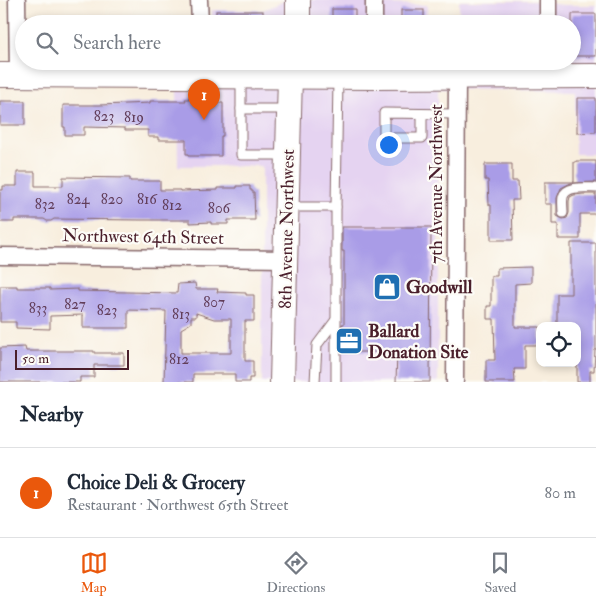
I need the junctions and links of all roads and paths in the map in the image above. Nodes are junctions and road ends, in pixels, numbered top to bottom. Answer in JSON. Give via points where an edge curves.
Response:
{"nodes":[{"id":1,"x":17,"y":0,"type":"edge"},
{"id":2,"x":199,"y":0,"type":"edge"},
{"id":3,"x":284,"y":0,"type":"edge"},
{"id":4,"x":298,"y":0,"type":"edge"},
{"id":5,"x":374,"y":0,"type":"edge"},
{"id":6,"x":548,"y":0,"type":"edge"},
{"id":7,"x":15,"y":15,"type":"edge"},
{"id":8,"x":200,"y":15,"type":"edge"},
{"id":9,"x":284,"y":15,"type":"edge"},
{"id":10,"x":298,"y":15,"type":"edge"},
{"id":11,"x":374,"y":15,"type":"edge"},
{"id":12,"x":548,"y":15,"type":"edge"},
{"id":13,"x":15,"y":19,"type":"edge"},
{"id":14,"x":145,"y":70,"type":"edge"},
{"id":15,"x":210,"y":70,"type":"edge"},
{"id":16,"x":270,"y":70,"type":"edge"},
{"id":17,"x":290,"y":70,"type":"edge"},
{"id":18,"x":307,"y":70,"type":"edge"},
{"id":19,"x":370,"y":70,"type":"edge"},
{"id":20,"x":384,"y":70,"type":"edge"},
{"id":21,"x":528,"y":70,"type":"edge"},
{"id":22,"x":560,"y":70,"type":"edge"},
{"id":23,"x":9,"y":75,"type":"edge"},
{"id":24,"x":241,"y":76,"type":"junction"},
{"id":25,"x":596,"y":76,"type":"edge"},
{"id":26,"x":338,"y":77,"type":"junction"},
{"id":27,"x":457,"y":77,"type":"junction"},
{"id":28,"x":241,"y":109,"type":"junction"},
{"id":29,"x":289,"y":109,"type":"junction"},
{"id":30,"x":422,"y":114,"type":"junction"},
{"id":31,"x":457,"y":114,"type":"junction"},
{"id":32,"x":288,"y":155,"type":"junction"},
{"id":33,"x":596,"y":188,"type":"edge"},
{"id":34,"x":288,"y":207,"type":"junction"},
{"id":35,"x":336,"y":207,"type":"junction"},
{"id":36,"x":563,"y":213,"type":"dead end"},
{"id":37,"x":0,"y":256,"type":"edge"},
{"id":38,"x":286,"y":259,"type":"junction"},
{"id":39,"x":335,"y":321,"type":"junction"},
{"id":40,"x":282,"y":382,"type":"edge"},
{"id":41,"x":315,"y":382,"type":"edge"},
{"id":42,"x":336,"y":382,"type":"edge"},
{"id":43,"x":455,"y":382,"type":"edge"}],
"edges":[{"from":1,"to":7,"type":"street"},
{"from":2,"to":8,"type":"street"},
{"from":3,"to":9,"type":"street"},
{"from":4,"to":10,"type":"street"},
{"from":5,"to":11,"type":"street"},
{"from":6,"to":12,"type":"street"},
{"from":13,"to":23,"type":"street"},
{"from":14,"to":23,"type":"street"},
{"from":15,"to":24,"type":"street"},
{"from":16,"to":24,"type":"street"},
{"from":17,"to":29,"type":"street","name":"8th Avenue Northwest"},
{"from":18,"to":26,"type":"street"},
{"from":19,"to":26,"type":"street"},
{"from":20,"to":27,"type":"street"},
{"from":21,"to":27,"type":"street"},
{"from":22,"to":25,"type":"street"},
{"from":24,"to":28,"type":"lane"},
{"from":26,"to":35,"type":"lane"},
{"from":27,"to":31,"type":"street","name":"7th Avenue Northwest"},
{"from":28,"to":29,"type":"lane"},
{"from":28,"to":32,"type":"lane","via":[[241,155]]},
{"from":29,"to":32,"type":"street","name":"8th Avenue Northwest"},
{"from":30,"to":30,"type":"lane","via":[[384,113],[384,138],[422,138]]},
{"from":30,"to":31,"type":"lane"},
{"from":31,"to":43,"type":"street","name":"7th Avenue Northwest"},
{"from":32,"to":34,"type":"street","name":"8th Avenue Northwest"},
{"from":33,"to":36,"type":"lane","via":[[566,192]]},
{"from":34,"to":35,"type":"lane"},
{"from":34,"to":38,"type":"street","name":"8th Avenue Northwest"},
{"from":35,"to":39,"type":"lane"},
{"from":37,"to":38,"type":"street","name":"Northwest 64th Street"},
{"from":38,"to":40,"type":"street","name":"8th Avenue Northwest"},
{"from":39,"to":41,"type":"lane","via":[[317,345]]},
{"from":39,"to":42,"type":"lane"}]}
